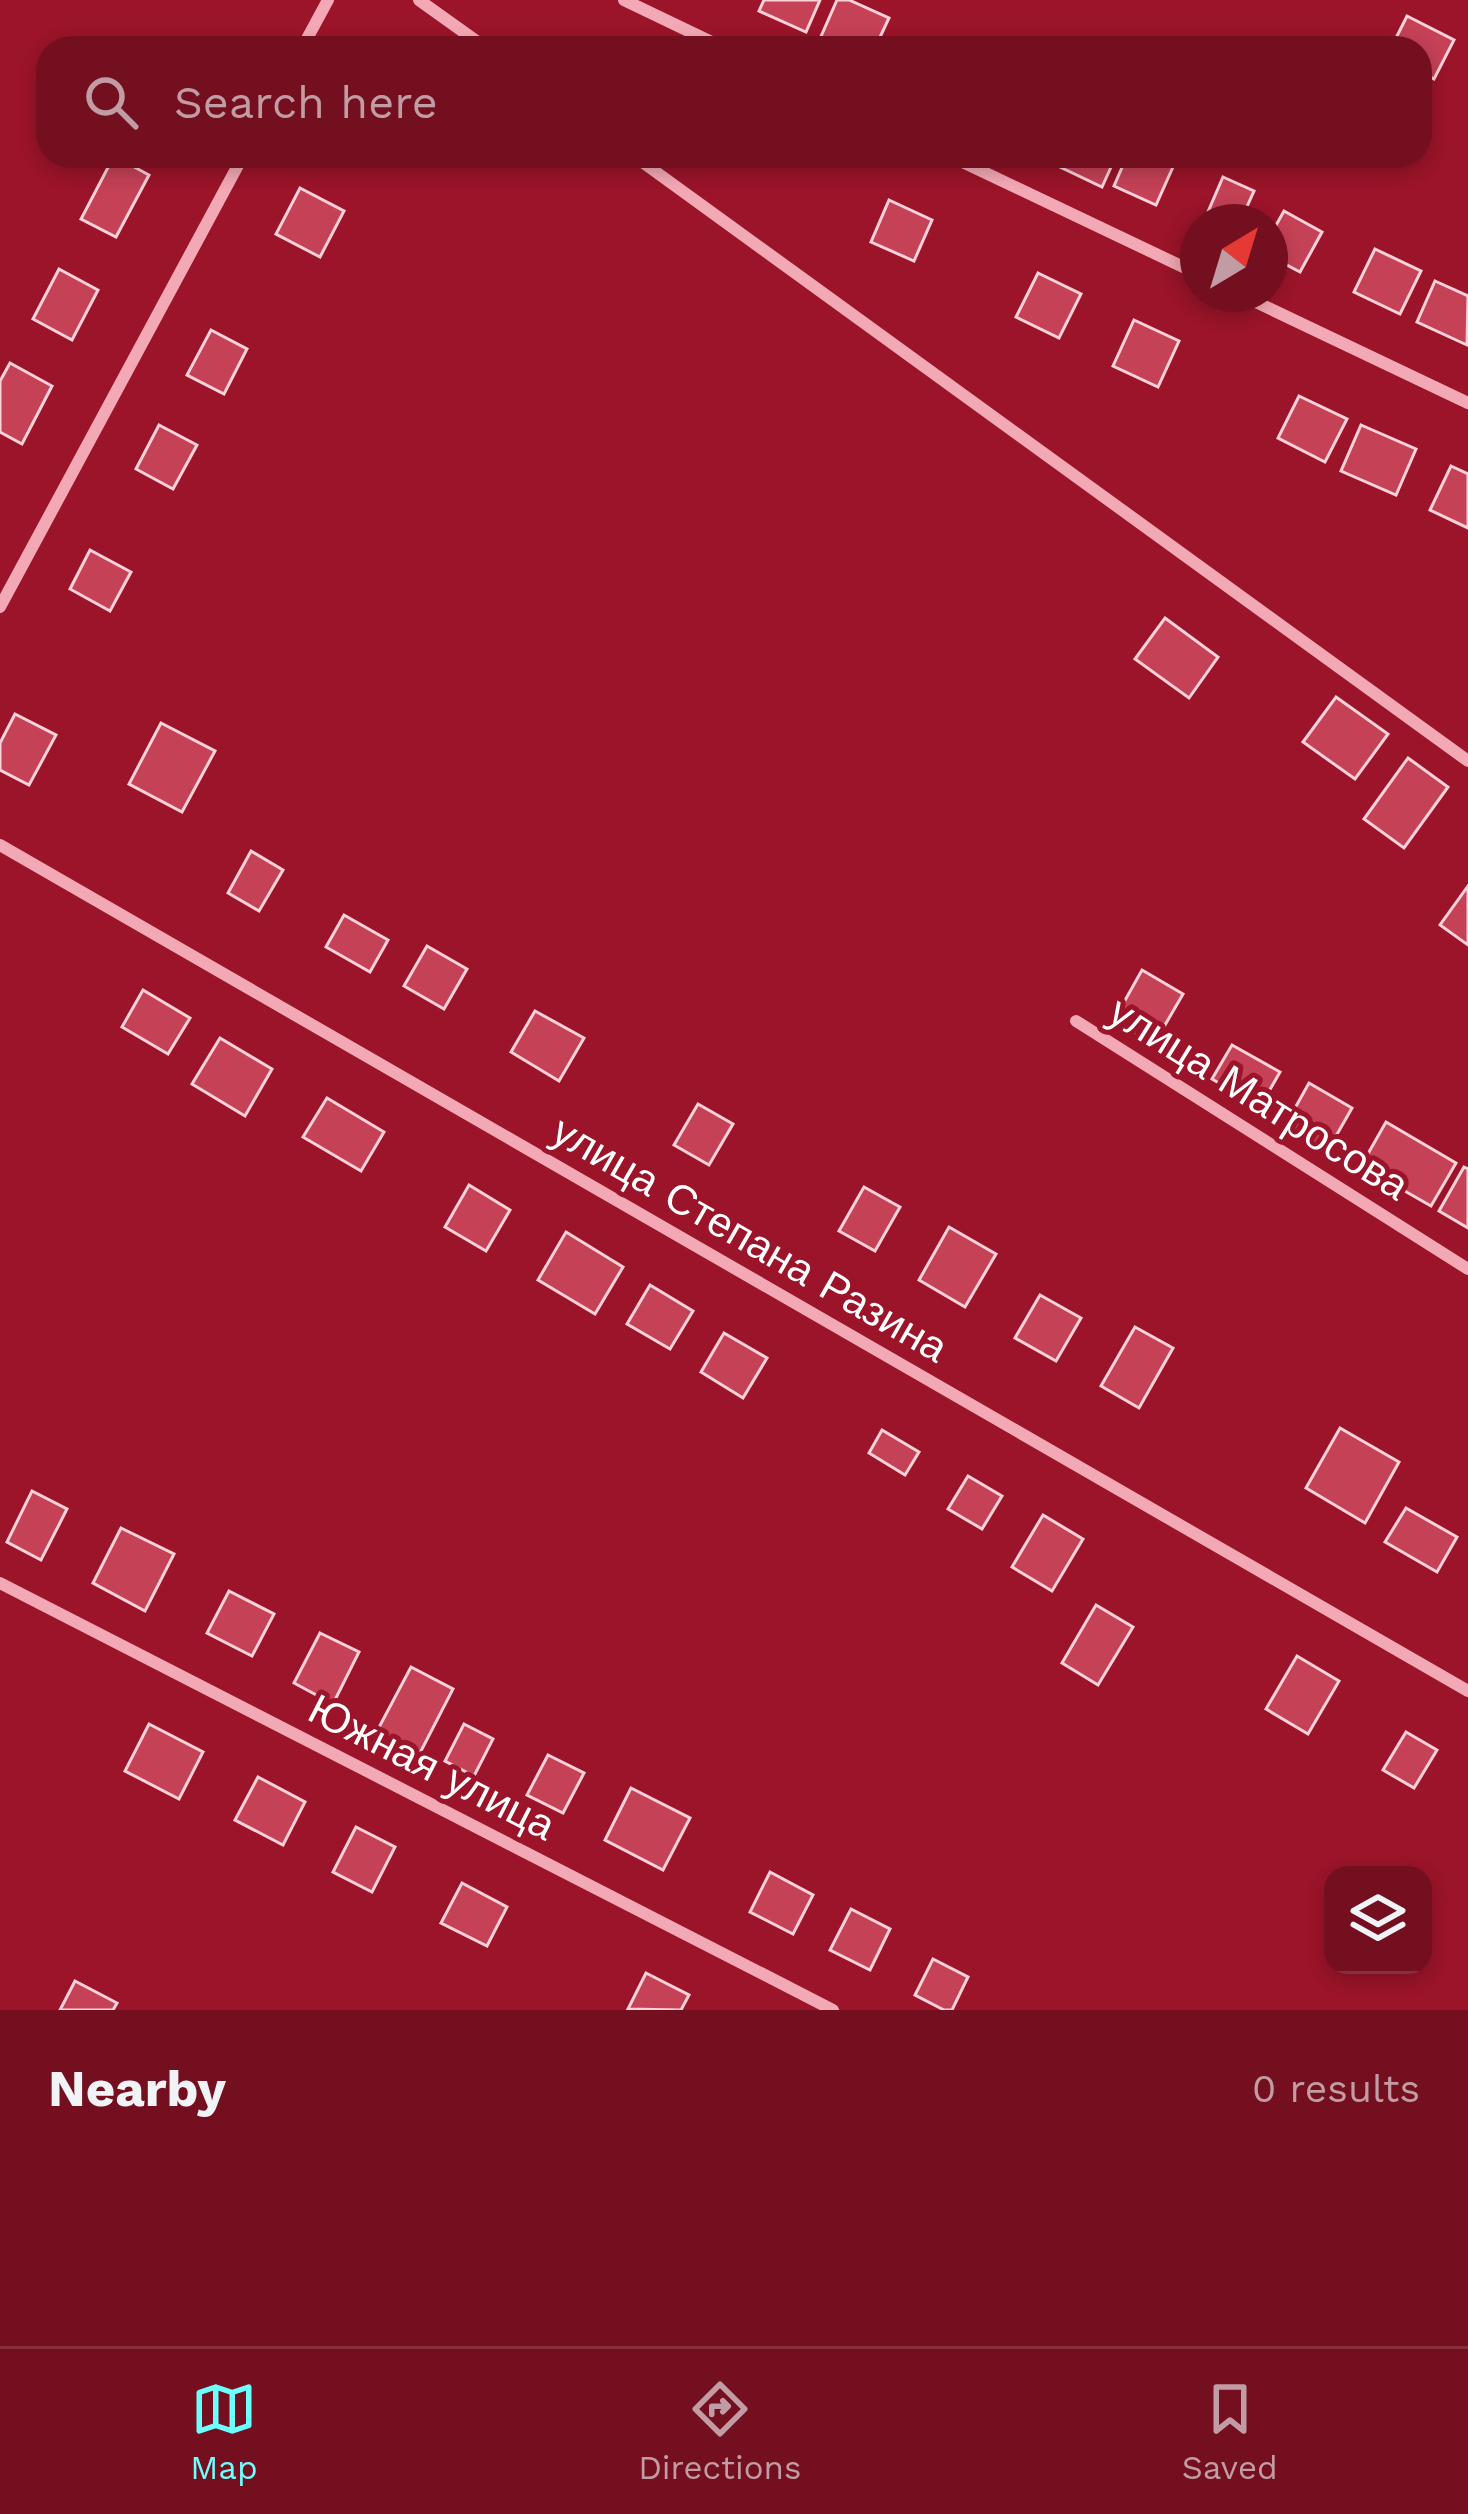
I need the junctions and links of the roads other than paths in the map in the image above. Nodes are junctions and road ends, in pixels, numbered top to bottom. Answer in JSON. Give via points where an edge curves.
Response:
{"nodes":[{"id":1,"x":328,"y":0,"type":"edge"},
{"id":2,"x":419,"y":0,"type":"edge"},
{"id":3,"x":624,"y":0,"type":"edge"},
{"id":4,"x":308,"y":36,"type":"edge"},
{"id":5,"x":468,"y":36,"type":"edge"},
{"id":6,"x":699,"y":36,"type":"edge"},
{"id":7,"x":238,"y":168,"type":"edge"},
{"id":8,"x":651,"y":168,"type":"edge"},
{"id":9,"x":975,"y":168,"type":"edge"},
{"id":10,"x":1180,"y":265,"type":"edge"},
{"id":11,"x":1277,"y":312,"type":"edge"},
{"id":12,"x":1468,"y":403,"type":"edge"},
{"id":13,"x":0,"y":607,"type":"edge"},
{"id":14,"x":1468,"y":760,"type":"edge"},
{"id":15,"x":0,"y":845,"type":"edge"},
{"id":16,"x":1076,"y":1021,"type":"dead end"},
{"id":17,"x":1468,"y":1269,"type":"edge"},
{"id":18,"x":0,"y":1583,"type":"edge"},
{"id":19,"x":1468,"y":1690,"type":"edge"},
{"id":20,"x":833,"y":2010,"type":"edge"}],
"edges":[{"from":1,"to":4,"type":"street"},
{"from":2,"to":5,"type":"street"},
{"from":3,"to":6,"type":"street"},
{"from":7,"to":13,"type":"street"},
{"from":8,"to":14,"type":"street"},
{"from":9,"to":10,"type":"street"},
{"from":11,"to":12,"type":"street"},
{"from":15,"to":19,"type":"street","name":"улица Степана Разина"},
{"from":16,"to":17,"type":"street","name":"улица Матросова"},
{"from":18,"to":20,"type":"street","name":"Южная улица"}]}
